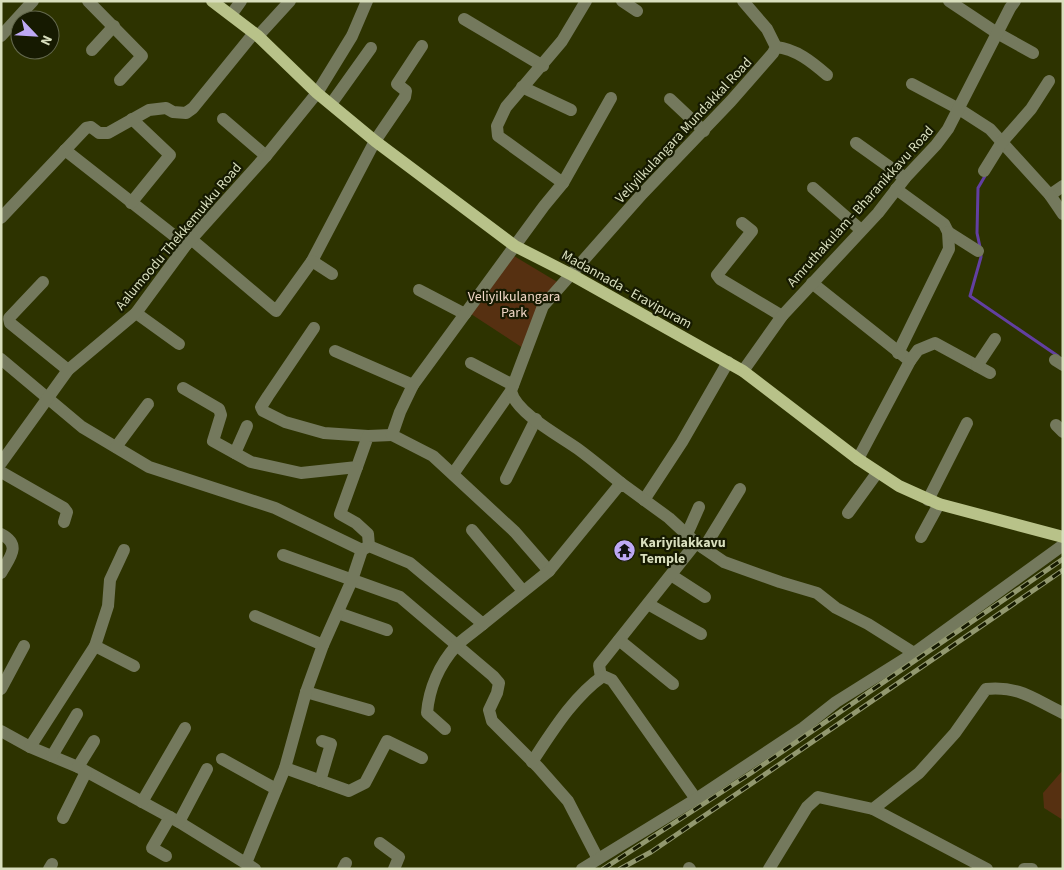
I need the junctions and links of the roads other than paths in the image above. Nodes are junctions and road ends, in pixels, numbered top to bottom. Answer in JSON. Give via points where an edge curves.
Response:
{"nodes":[{"id":1,"x":88,"y":1,"type":"edge"},
{"id":2,"x":212,"y":1,"type":"edge"},
{"id":3,"x":241,"y":1,"type":"edge"},
{"id":4,"x":290,"y":1,"type":"edge"},
{"id":5,"x":586,"y":1,"type":"edge"},
{"id":6,"x":622,"y":1,"type":"edge"},
{"id":7,"x":743,"y":1,"type":"edge"},
{"id":8,"x":949,"y":1,"type":"edge"},
{"id":9,"x":1016,"y":1,"type":"edge"},
{"id":10,"x":32,"y":2,"type":"edge"},
{"id":11,"x":365,"y":2,"type":"edge"},
{"id":12,"x":637,"y":11,"type":"dead end"},
{"id":13,"x":231,"y":15,"type":"junction"},
{"id":14,"x":464,"y":19,"type":"dead end"},
{"id":15,"x":114,"y":26,"type":"junction"},
{"id":16,"x":997,"y":33,"type":"junction"},
{"id":17,"x":256,"y":35,"type":"junction"},
{"id":18,"x":1,"y":36,"type":"edge"},
{"id":19,"x":422,"y":46,"type":"dead end"},
{"id":20,"x":776,"y":47,"type":"junction"},
{"id":21,"x":370,"y":48,"type":"dead end"},
{"id":22,"x":92,"y":50,"type":"dead end"},
{"id":23,"x":1033,"y":53,"type":"dead end"},
{"id":24,"x":543,"y":66,"type":"junction"},
{"id":25,"x":827,"y":75,"type":"dead end"},
{"id":26,"x":120,"y":80,"type":"dead end"},
{"id":27,"x":1049,"y":81,"type":"dead end"},
{"id":28,"x":912,"y":84,"type":"dead end"},
{"id":29,"x":522,"y":87,"type":"junction"},
{"id":30,"x":318,"y":93,"type":"junction"},
{"id":31,"x":611,"y":98,"type":"dead end"},
{"id":32,"x":670,"y":99,"type":"dead end"},
{"id":33,"x":331,"y":104,"type":"junction"},
{"id":34,"x":959,"y":109,"type":"junction"},
{"id":35,"x":571,"y":110,"type":"dead end"},
{"id":36,"x":132,"y":119,"type":"junction"},
{"id":37,"x":223,"y":119,"type":"dead end"},
{"id":38,"x":704,"y":131,"type":"junction"},
{"id":39,"x":375,"y":140,"type":"junction"},
{"id":40,"x":1002,"y":142,"type":"junction"},
{"id":41,"x":856,"y":143,"type":"dead end"},
{"id":42,"x":65,"y":150,"type":"junction"},
{"id":43,"x":266,"y":156,"type":"junction"},
{"id":44,"x":984,"y":171,"type":"dead end"},
{"id":45,"x":905,"y":178,"type":"junction"},
{"id":46,"x":563,"y":184,"type":"junction"},
{"id":47,"x":1063,"y":186,"type":"edge"},
{"id":48,"x":813,"y":188,"type":"dead end"},
{"id":49,"x":896,"y":189,"type":"junction"},
{"id":50,"x":1050,"y":195,"type":"junction"},
{"id":51,"x":132,"y":203,"type":"junction"},
{"id":52,"x":1063,"y":214,"type":"edge"},
{"id":53,"x":1,"y":218,"type":"edge"},
{"id":54,"x":742,"y":222,"type":"dead end"},
{"id":55,"x":861,"y":230,"type":"junction"},
{"id":56,"x":948,"y":232,"type":"junction"},
{"id":57,"x":189,"y":242,"type":"junction"},
{"id":58,"x":516,"y":246,"type":"junction"},
{"id":59,"x":978,"y":251,"type":"dead end"},
{"id":60,"x":312,"y":261,"type":"junction"},
{"id":61,"x":332,"y":274,"type":"dead end"},
{"id":62,"x":572,"y":274,"type":"junction"},
{"id":63,"x":43,"y":282,"type":"dead end"},
{"id":64,"x":812,"y":284,"type":"junction"},
{"id":65,"x":419,"y":290,"type":"dead end"},
{"id":66,"x":136,"y":313,"type":"junction"},
{"id":67,"x":465,"y":314,"type":"junction"},
{"id":68,"x":782,"y":316,"type":"junction"},
{"id":69,"x":314,"y":328,"type":"dead end"},
{"id":70,"x":995,"y":339,"type":"dead end"},
{"id":71,"x":179,"y":344,"type":"dead end"},
{"id":72,"x":335,"y":351,"type":"dead end"},
{"id":73,"x":898,"y":353,"type":"junction"},
{"id":74,"x":1,"y":359,"type":"edge"},
{"id":75,"x":910,"y":361,"type":"junction"},
{"id":76,"x":728,"y":362,"type":"junction"},
{"id":77,"x":471,"y":363,"type":"dead end"},
{"id":78,"x":978,"y":366,"type":"junction"},
{"id":79,"x":68,"y":370,"type":"junction"},
{"id":80,"x":743,"y":371,"type":"junction"},
{"id":81,"x":990,"y":373,"type":"dead end"},
{"id":82,"x":414,"y":386,"type":"junction"},
{"id":83,"x":183,"y":388,"type":"dead end"},
{"id":84,"x":512,"y":388,"type":"junction"},
{"id":85,"x":47,"y":398,"type":"junction"},
{"id":86,"x":148,"y":404,"type":"dead end"},
{"id":87,"x":536,"y":419,"type":"junction"},
{"id":88,"x":967,"y":423,"type":"dead end"},
{"id":89,"x":247,"y":426,"type":"dead end"},
{"id":90,"x":392,"y":434,"type":"junction"},
{"id":91,"x":368,"y":436,"type":"junction"},
{"id":92,"x":116,"y":447,"type":"junction"},
{"id":93,"x":235,"y":453,"type":"junction"},
{"id":94,"x":858,"y":459,"type":"junction"},
{"id":95,"x":1,"y":463,"type":"edge"},
{"id":96,"x":357,"y":466,"type":"junction"},
{"id":97,"x":1,"y":472,"type":"edge"},
{"id":98,"x":876,"y":473,"type":"junction"},
{"id":99,"x":453,"y":474,"type":"junction"},
{"id":100,"x":506,"y":479,"type":"dead end"},
{"id":101,"x":621,"y":484,"type":"junction"},
{"id":102,"x":740,"y":489,"type":"dead end"},
{"id":103,"x":644,"y":500,"type":"junction"},
{"id":104,"x":933,"y":502,"type":"junction"},
{"id":105,"x":699,"y":507,"type":"dead end"},
{"id":106,"x":848,"y":513,"type":"dead end"},
{"id":107,"x":64,"y":522,"type":"dead end"},
{"id":108,"x":472,"y":530,"type":"dead end"},
{"id":109,"x":1,"y":534,"type":"edge"},
{"id":110,"x":921,"y":537,"type":"dead end"},
{"id":111,"x":1063,"y":537,"type":"edge"},
{"id":112,"x":696,"y":542,"type":"junction"},
{"id":113,"x":1063,"y":545,"type":"edge"},
{"id":114,"x":366,"y":548,"type":"junction"},
{"id":115,"x":124,"y":550,"type":"dead end"},
{"id":116,"x":283,"y":555,"type":"dead end"},
{"id":117,"x":549,"y":571,"type":"junction"},
{"id":118,"x":1,"y":573,"type":"edge"},
{"id":119,"x":671,"y":575,"type":"junction"},
{"id":120,"x":352,"y":580,"type":"junction"},
{"id":121,"x":523,"y":591,"type":"junction"},
{"id":122,"x":706,"y":597,"type":"dead end"},
{"id":123,"x":648,"y":604,"type":"junction"},
{"id":124,"x":338,"y":613,"type":"junction"},
{"id":125,"x":255,"y":616,"type":"dead end"},
{"id":126,"x":484,"y":624,"type":"junction"},
{"id":127,"x":387,"y":630,"type":"dead end"},
{"id":128,"x":701,"y":634,"type":"dead end"},
{"id":129,"x":619,"y":640,"type":"junction"},
{"id":130,"x":323,"y":645,"type":"junction"},
{"id":131,"x":457,"y":645,"type":"junction"},
{"id":132,"x":24,"y":646,"type":"dead end"},
{"id":133,"x":95,"y":646,"type":"junction"},
{"id":134,"x":914,"y":653,"type":"junction"},
{"id":135,"x":134,"y":666,"type":"dead end"},
{"id":136,"x":601,"y":677,"type":"junction"},
{"id":137,"x":673,"y":684,"type":"dead end"},
{"id":138,"x":1,"y":689,"type":"edge"},
{"id":139,"x":306,"y":692,"type":"junction"},
{"id":140,"x":369,"y":710,"type":"dead end"},
{"id":141,"x":1063,"y":713,"type":"edge"},
{"id":142,"x":77,"y":714,"type":"dead end"},
{"id":143,"x":185,"y":728,"type":"dead end"},
{"id":144,"x":445,"y":729,"type":"dead end"},
{"id":145,"x":1,"y":731,"type":"edge"},
{"id":146,"x":94,"y":741,"type":"dead end"},
{"id":147,"x":322,"y":741,"type":"dead end"},
{"id":148,"x":30,"y":747,"type":"junction"},
{"id":149,"x":52,"y":756,"type":"junction"},
{"id":150,"x":422,"y":758,"type":"dead end"},
{"id":151,"x":222,"y":759,"type":"dead end"},
{"id":152,"x":532,"y":762,"type":"junction"},
{"id":153,"x":207,"y":768,"type":"dead end"},
{"id":154,"x":284,"y":768,"type":"junction"},
{"id":155,"x":82,"y":770,"type":"junction"},
{"id":156,"x":320,"y":781,"type":"junction"},
{"id":157,"x":276,"y":789,"type":"junction"},
{"id":158,"x":696,"y":799,"type":"junction"},
{"id":159,"x":142,"y":802,"type":"junction"},
{"id":160,"x":873,"y":809,"type":"junction"},
{"id":161,"x":63,"y":818,"type":"dead end"},
{"id":162,"x":175,"y":820,"type":"junction"},
{"id":163,"x":380,"y":843,"type":"dead end"},
{"id":164,"x":166,"y":856,"type":"dead end"},
{"id":165,"x":598,"y":859,"type":"junction"},
{"id":166,"x":250,"y":866,"type":"edge"},
{"id":167,"x":394,"y":869,"type":"edge"},
{"id":168,"x":582,"y":869,"type":"edge"},
{"id":169,"x":769,"y":869,"type":"edge"},
{"id":170,"x":987,"y":869,"type":"edge"},
{"id":171,"x":1024,"y":869,"type":"edge"},
{"id":172,"x":1032,"y":869,"type":"edge"}],
"edges":[{"from":1,"to":15,"type":"street"},
{"from":2,"to":13,"type":"main road","name":"Madannada - Eravipuram"},
{"from":3,"to":13,"type":"street"},
{"from":4,"to":17,"type":"street"},
{"from":5,"to":24,"type":"street"},
{"from":6,"to":12,"type":"street"},
{"from":7,"to":20,"type":"street","via":[[767,29]]},
{"from":8,"to":16,"type":"street"},
{"from":9,"to":16,"type":"street","name":"Amruthakulam - Bharanikkavu Road"},
{"from":10,"to":18,"type":"street"},
{"from":11,"to":30,"type":"street","name":"Aalumoodu Thekkemukku Road","via":[[352,36]]},
{"from":13,"to":17,"type":"main road","name":"Madannada - Eravipuram"},
{"from":14,"to":24,"type":"street"},
{"from":15,"to":22,"type":"street"},
{"from":15,"to":26,"type":"street","via":[[142,56]]},
{"from":16,"to":23,"type":"street"},
{"from":16,"to":34,"type":"street","name":"Amruthakulam - Bharanikkavu Road"},
{"from":17,"to":30,"type":"main road","name":"Madannada - Eravipuram"},
{"from":17,"to":36,"type":"street","via":[[186,113],[166,108],[149,110]]},
{"from":19,"to":39,"type":"street","via":[[397,84],[406,91],[405,97]]},
{"from":20,"to":25,"type":"street","via":[[789,49],[808,59]]},
{"from":20,"to":38,"type":"street","name":"Veliyilkulangara Mundakkal Road"},
{"from":21,"to":33,"type":"street"},
{"from":24,"to":29,"type":"street"},
{"from":27,"to":40,"type":"street","via":[[1031,109]]},
{"from":28,"to":34,"type":"street"},
{"from":29,"to":35,"type":"street"},
{"from":29,"to":46,"type":"street","via":[[501,116],[498,136]]},
{"from":30,"to":33,"type":"main road","name":"Madannada - Eravipuram"},
{"from":30,"to":43,"type":"street","name":"Aalumoodu Thekkemukku Road"},
{"from":31,"to":46,"type":"street"},
{"from":32,"to":38,"type":"street"},
{"from":33,"to":39,"type":"main road","name":"Madannada - Eravipuram"},
{"from":34,"to":40,"type":"street","via":[[990,129]]},
{"from":34,"to":45,"type":"street","name":"Amruthakulam - Bharanikkavu Road","via":[[936,145]]},
{"from":36,"to":42,"type":"street","via":[[108,133],[86,128]]},
{"from":36,"to":51,"type":"street","via":[[170,155]]},
{"from":37,"to":43,"type":"street"},
{"from":38,"to":62,"type":"street","name":"Veliyilkulangara Mundakkal Road","via":[[642,194]]},
{"from":39,"to":58,"type":"main road","name":"Madannada - Eravipuram"},
{"from":39,"to":60,"type":"street"},
{"from":40,"to":44,"type":"street"},
{"from":40,"to":50,"type":"street"},
{"from":41,"to":45,"type":"street"},
{"from":42,"to":51,"type":"street"},
{"from":42,"to":53,"type":"street"},
{"from":43,"to":57,"type":"street","name":"Aalumoodu Thekkemukku Road"},
{"from":45,"to":49,"type":"street","name":"Amruthakulam - Bharanikkavu Road"},
{"from":46,"to":58,"type":"street"},
{"from":47,"to":50,"type":"street"},
{"from":48,"to":55,"type":"street"},
{"from":49,"to":55,"type":"street","name":"Amruthakulam - Bharanikkavu Road"},
{"from":49,"to":56,"type":"street","via":[[944,224]]},
{"from":50,"to":52,"type":"street"},
{"from":51,"to":57,"type":"street"},
{"from":54,"to":68,"type":"street","via":[[752,231],[717,275]]},
{"from":55,"to":64,"type":"street","name":"Amruthakulam - Bharanikkavu Road"},
{"from":56,"to":59,"type":"street"},
{"from":56,"to":73,"type":"street","via":[[949,249]]},
{"from":57,"to":60,"type":"street","via":[[276,311]]},
{"from":57,"to":66,"type":"street","name":"Aalumoodu Thekkemukku Road"},
{"from":58,"to":62,"type":"main road","name":"Madannada - Eravipuram"},
{"from":58,"to":67,"type":"street"},
{"from":60,"to":61,"type":"street"},
{"from":62,"to":76,"type":"main road","name":"Madannada - Eravipuram"},
{"from":62,"to":84,"type":"street","name":"Veliyilkulangara Mundakkal Road","via":[[543,306]]},
{"from":63,"to":79,"type":"street","via":[[9,318],[10,323]]},
{"from":64,"to":68,"type":"street","name":"Amruthakulam - Bharanikkavu Road"},
{"from":64,"to":73,"type":"street"},
{"from":65,"to":67,"type":"street"},
{"from":66,"to":71,"type":"street"},
{"from":66,"to":79,"type":"street","name":"Aalumoodu Thekkemukku Road"},
{"from":67,"to":82,"type":"street"},
{"from":68,"to":80,"type":"street","name":"Amruthakulam - Bharanikkavu Road"},
{"from":69,"to":91,"type":"street","via":[[261,407],[263,411],[285,422],[324,433]]},
{"from":70,"to":78,"type":"street"},
{"from":72,"to":82,"type":"street"},
{"from":73,"to":75,"type":"street"},
{"from":74,"to":85,"type":"street"},
{"from":75,"to":78,"type":"street","via":[[918,350],[936,344]]},
{"from":75,"to":94,"type":"street"},
{"from":76,"to":80,"type":"main road","name":"Madannada - Eravipuram"},
{"from":76,"to":103,"type":"street"},
{"from":77,"to":84,"type":"street"},
{"from":78,"to":81,"type":"street"},
{"from":79,"to":85,"type":"street","name":"Aalumoodu Thekkemukku Road"},
{"from":80,"to":94,"type":"main road","name":"Madannada - Eravipuram"},
{"from":82,"to":90,"type":"street"},
{"from":83,"to":93,"type":"street","via":[[219,409],[221,415],[214,441]]},
{"from":84,"to":87,"type":"street","via":[[512,396]]},
{"from":84,"to":99,"type":"street","name":"Veliyilkulangara Mundakkal Road"},
{"from":85,"to":92,"type":"street","via":[[82,427]]},
{"from":85,"to":95,"type":"street","name":"Aalumoodu Thekkemukku Road"},
{"from":86,"to":92,"type":"street"},
{"from":87,"to":100,"type":"street"},
{"from":87,"to":101,"type":"street"},
{"from":88,"to":104,"type":"street"},
{"from":89,"to":93,"type":"street"},
{"from":90,"to":91,"type":"street"},
{"from":90,"to":99,"type":"street","via":[[433,456]]},
{"from":91,"to":96,"type":"street"},
{"from":92,"to":114,"type":"street","via":[[149,467],[275,508]]},
{"from":93,"to":96,"type":"street","via":[[251,462],[301,473]]},
{"from":94,"to":98,"type":"main road","name":"Madannada - Eravipuram"},
{"from":96,"to":114,"type":"street","via":[[340,514],[356,522],[368,534]]},
{"from":97,"to":107,"type":"street","via":[[64,508],[67,512]]},
{"from":98,"to":104,"type":"main road","name":"Madannada - Eravipuram"},
{"from":98,"to":106,"type":"street"},
{"from":99,"to":117,"type":"street","via":[[515,532]]},
{"from":101,"to":103,"type":"street"},
{"from":101,"to":117,"type":"street"},
{"from":102,"to":112,"type":"street"},
{"from":103,"to":112,"type":"street"},
{"from":104,"to":110,"type":"street"},
{"from":104,"to":111,"type":"main road","name":"Madannada - Eravipuram"},
{"from":105,"to":112,"type":"street"},
{"from":108,"to":121,"type":"street"},
{"from":109,"to":118,"type":"street","via":[[9,538],[14,549]]},
{"from":112,"to":119,"type":"street"},
{"from":112,"to":134,"type":"street","via":[[724,562],[818,593],[836,608]]},
{"from":113,"to":134,"type":"street"},
{"from":114,"to":120,"type":"street"},
{"from":114,"to":126,"type":"street","via":[[410,563]]},
{"from":115,"to":133,"type":"street","via":[[110,580],[108,606]]},
{"from":116,"to":120,"type":"street"},
{"from":117,"to":121,"type":"street"},
{"from":119,"to":122,"type":"street"},
{"from":119,"to":123,"type":"street"},
{"from":120,"to":124,"type":"street"},
{"from":120,"to":131,"type":"street","via":[[400,598]]},
{"from":121,"to":126,"type":"street"},
{"from":123,"to":128,"type":"street"},
{"from":123,"to":129,"type":"street"},
{"from":124,"to":127,"type":"street"},
{"from":124,"to":130,"type":"street"},
{"from":125,"to":130,"type":"street"},
{"from":126,"to":131,"type":"street"},
{"from":129,"to":136,"type":"street","via":[[599,665]]},
{"from":129,"to":137,"type":"street"},
{"from":130,"to":139,"type":"street"},
{"from":131,"to":144,"type":"street","via":[[438,672],[428,705],[427,713]]},
{"from":131,"to":152,"type":"street","via":[[499,684],[489,710],[492,721]]},
{"from":132,"to":138,"type":"street"},
{"from":133,"to":135,"type":"street"},
{"from":133,"to":148,"type":"street"},
{"from":134,"to":158,"type":"street","via":[[836,702],[803,728]]},
{"from":136,"to":152,"type":"street","via":[[560,720]]},
{"from":136,"to":158,"type":"street","via":[[612,680]]},
{"from":139,"to":140,"type":"street"},
{"from":139,"to":154,"type":"street"},
{"from":141,"to":160,"type":"street","via":[[1019,691],[986,689],[955,733],[918,773]]},
{"from":142,"to":149,"type":"street"},
{"from":143,"to":159,"type":"street"},
{"from":145,"to":148,"type":"street"},
{"from":146,"to":155,"type":"street"},
{"from":147,"to":156,"type":"street","via":[[331,744]]},
{"from":148,"to":149,"type":"street"},
{"from":149,"to":155,"type":"street"},
{"from":150,"to":156,"type":"street","via":[[387,741],[365,783],[349,791]]},
{"from":151,"to":157,"type":"street"},
{"from":152,"to":165,"type":"street","via":[[568,801]]},
{"from":153,"to":162,"type":"street"},
{"from":154,"to":156,"type":"street"},
{"from":154,"to":157,"type":"street"},
{"from":155,"to":159,"type":"street"},
{"from":155,"to":161,"type":"street"},
{"from":157,"to":166,"type":"street"},
{"from":158,"to":165,"type":"street"},
{"from":159,"to":162,"type":"street"},
{"from":160,"to":169,"type":"street","via":[[818,797],[807,807]]},
{"from":160,"to":170,"type":"street"},
{"from":162,"to":164,"type":"street","via":[[152,848]]},
{"from":162,"to":166,"type":"street"},
{"from":163,"to":167,"type":"street","via":[[399,857]]},
{"from":165,"to":168,"type":"street"},
{"from":171,"to":172,"type":"street"}]}
